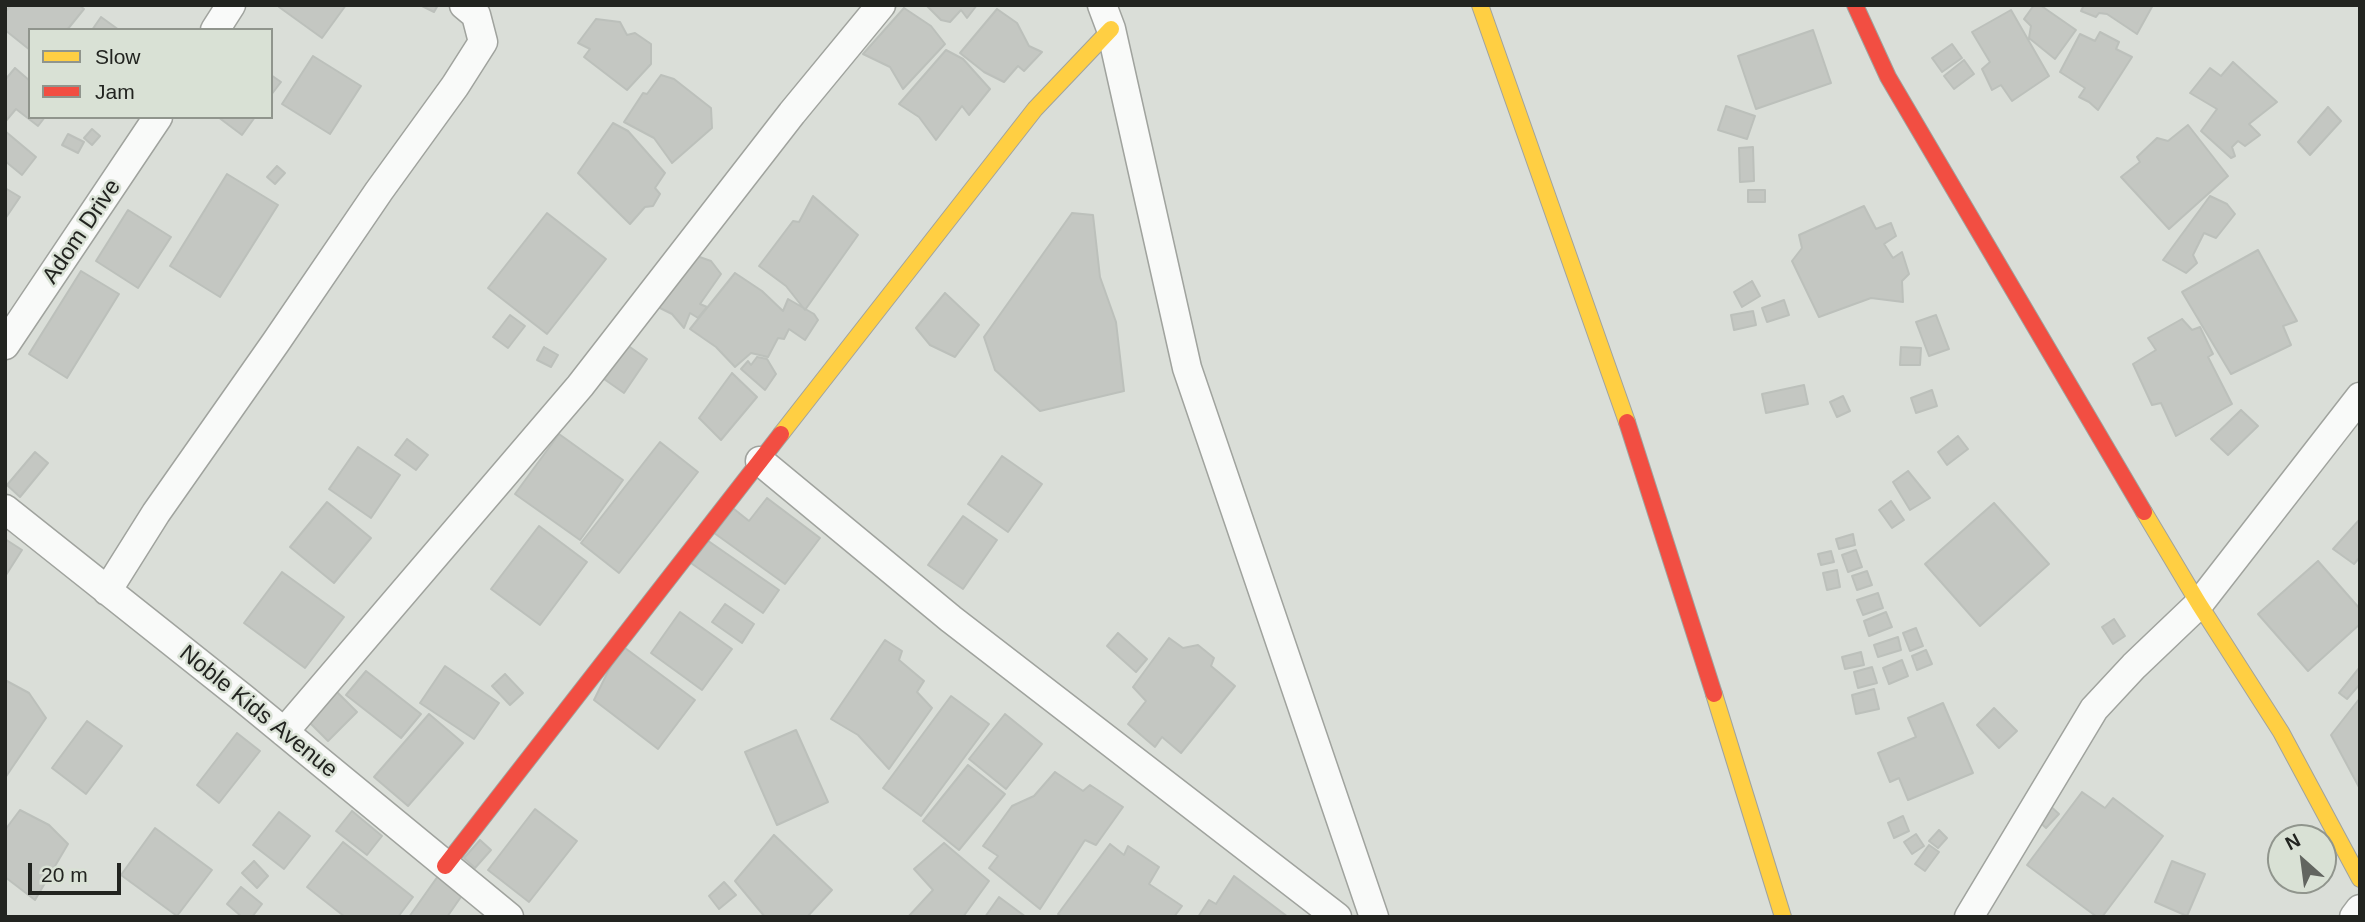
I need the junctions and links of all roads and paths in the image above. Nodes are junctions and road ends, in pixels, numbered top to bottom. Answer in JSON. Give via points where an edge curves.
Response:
{"nodes":[{"id":1,"x":464,"y":5,"type":"edge"},
{"id":2,"x":881,"y":5,"type":"edge"},
{"id":3,"x":1480,"y":5,"type":"edge"},
{"id":4,"x":1855,"y":5,"type":"edge"},
{"id":5,"x":1107,"y":17,"type":"edge"},
{"id":6,"x":157,"y":119,"type":"edge"},
{"id":7,"x":5,"y":345,"type":"edge"},
{"id":8,"x":2360,"y":397,"type":"edge"},
{"id":9,"x":760,"y":461,"type":"junction"},
{"id":10,"x":5,"y":509,"type":"edge"},
{"id":11,"x":107,"y":591,"type":"junction"},
{"id":12,"x":2199,"y":604,"type":"junction"},
{"id":13,"x":284,"y":732,"type":"junction"},
{"id":14,"x":445,"y":866,"type":"junction"},
{"id":15,"x":2360,"y":879,"type":"edge"},
{"id":16,"x":2360,"y":909,"type":"edge"},
{"id":17,"x":493,"y":912,"type":"edge"},
{"id":18,"x":1337,"y":917,"type":"edge"},
{"id":19,"x":1374,"y":917,"type":"edge"},
{"id":20,"x":1783,"y":917,"type":"edge"},
{"id":21,"x":1969,"y":917,"type":"edge"},
{"id":22,"x":2354,"y":917,"type":"edge"}],
"edges":[{"from":1,"to":11,"type":"street","via":[[476,15],[483,42],[156,513]]},
{"from":2,"to":13,"type":"street","via":[[580,386]]},
{"from":3,"to":20,"type":"street","via":[[1640,457]]},
{"from":4,"to":12,"type":"street","via":[[1888,77]]},
{"from":5,"to":9,"type":"street"},
{"from":5,"to":19,"type":"street","via":[[1187,368]]},
{"from":6,"to":7,"type":"street","name":"Adom Drive"},
{"from":8,"to":12,"type":"street"},
{"from":9,"to":14,"type":"street"},
{"from":9,"to":18,"type":"street","via":[[951,619]]},
{"from":10,"to":11,"type":"street","name":"Noble Kids Avenue"},
{"from":11,"to":13,"type":"street","name":"Noble Kids Avenue"},
{"from":12,"to":15,"type":"street","via":[[2281,732]]},
{"from":12,"to":21,"type":"street","via":[[2094,709]]},
{"from":13,"to":14,"type":"street","name":"Noble Kids Avenue"},
{"from":14,"to":17,"type":"street","name":"Noble Kids Avenue"},
{"from":16,"to":22,"type":"street"}]}
